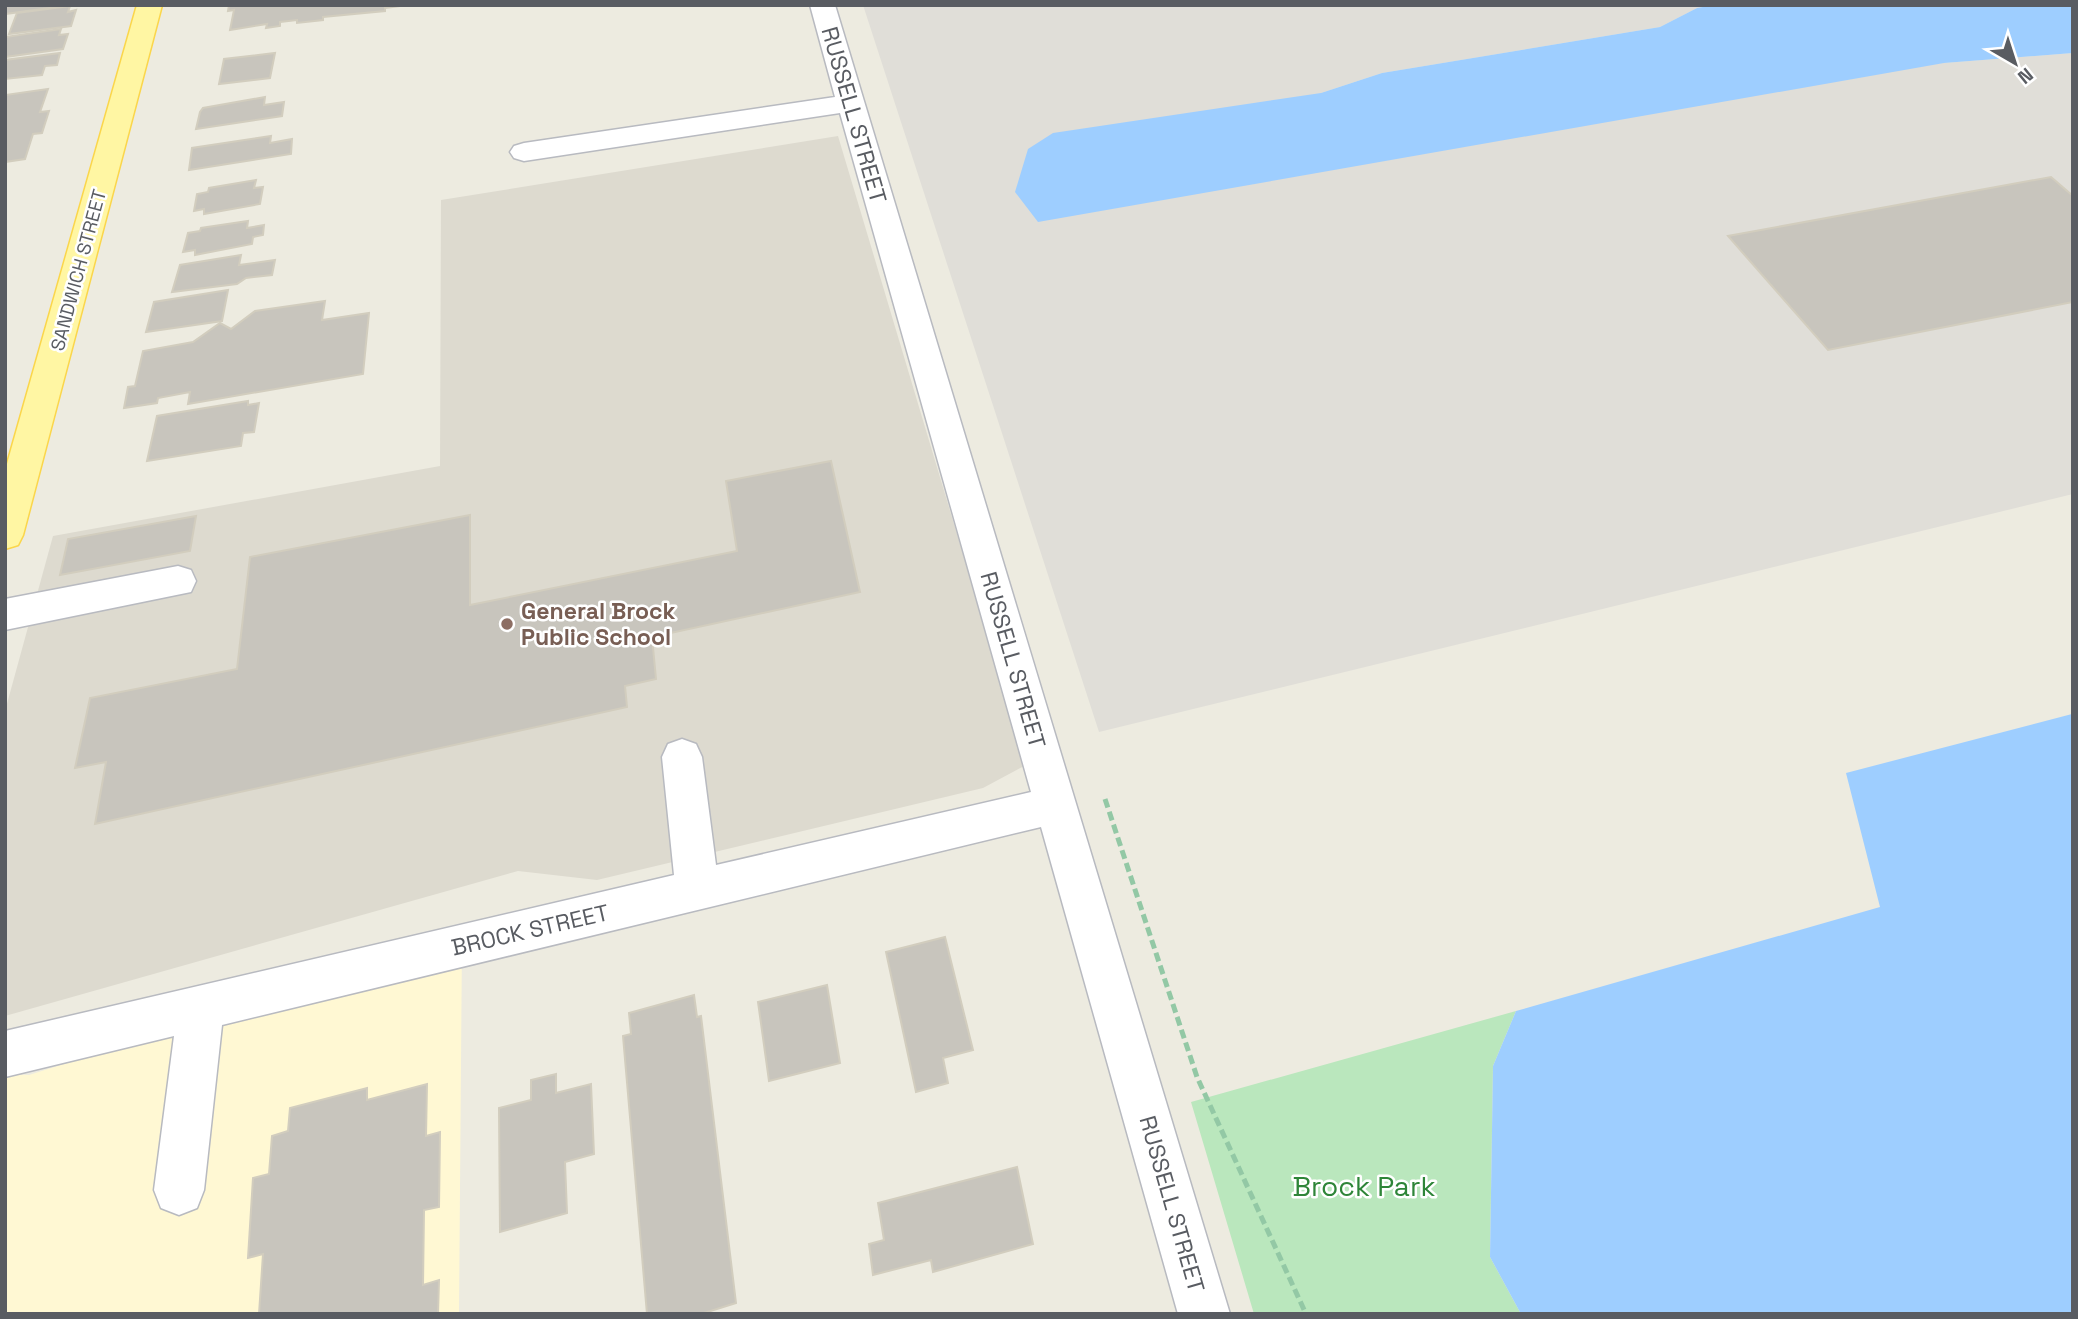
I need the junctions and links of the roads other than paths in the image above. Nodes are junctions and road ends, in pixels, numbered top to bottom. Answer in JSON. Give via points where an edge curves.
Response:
{"nodes":[{"id":1,"x":150,"y":5,"type":"edge"},
{"id":2,"x":822,"y":5,"type":"edge"},
{"id":3,"x":850,"y":103,"type":"junction"},
{"id":4,"x":524,"y":152,"type":"dead end"},
{"id":5,"x":5,"y":535,"type":"edge"},
{"id":6,"x":178,"y":582,"type":"dead end"},
{"id":7,"x":5,"y":615,"type":"edge"},
{"id":8,"x":682,"y":757,"type":"dead end"},
{"id":9,"x":1055,"y":805,"type":"junction"},
{"id":10,"x":697,"y":890,"type":"junction"},
{"id":11,"x":201,"y":1007,"type":"junction"},
{"id":12,"x":5,"y":1054,"type":"edge"},
{"id":13,"x":179,"y":1189,"type":"dead end"},
{"id":14,"x":1205,"y":1314,"type":"edge"}],
"edges":[{"from":1,"to":5,"type":"main road","name":"SANDWICH STREET"},
{"from":2,"to":3,"type":"street","name":"RUSSELL STREET"},
{"from":3,"to":4,"type":"street"},
{"from":3,"to":9,"type":"street","name":"RUSSELL STREET"},
{"from":6,"to":7,"type":"street"},
{"from":8,"to":10,"type":"street"},
{"from":9,"to":10,"type":"street","name":"BROCK STREET"},
{"from":9,"to":14,"type":"street","name":"RUSSELL STREET"},
{"from":10,"to":11,"type":"street","name":"BROCK STREET"},
{"from":11,"to":12,"type":"street","name":"BROCK STREET"},
{"from":11,"to":13,"type":"street"}]}
